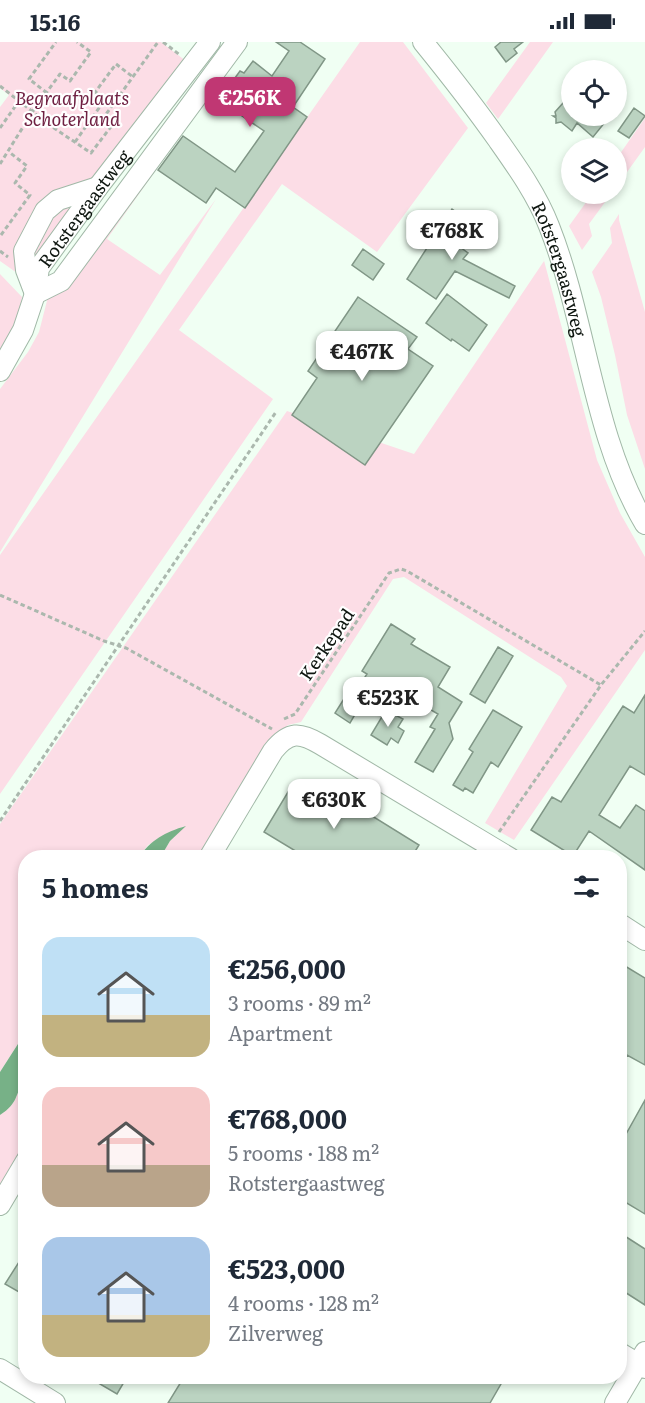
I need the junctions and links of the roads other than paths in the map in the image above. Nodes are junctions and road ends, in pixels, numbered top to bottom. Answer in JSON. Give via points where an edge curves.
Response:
{"nodes":[{"id":1,"x":210,"y":42,"type":"edge"},
{"id":2,"x":237,"y":42,"type":"edge"},
{"id":3,"x":423,"y":42,"type":"edge"},
{"id":4,"x":98,"y":187,"type":"junction"},
{"id":5,"x":35,"y":294,"type":"junction"},
{"id":6,"x":0,"y":371,"type":"edge"},
{"id":7,"x":645,"y":524,"type":"edge"},
{"id":8,"x":214,"y":850,"type":"edge"},
{"id":9,"x":496,"y":850,"type":"edge"},
{"id":10,"x":627,"y":928,"type":"edge"},
{"id":11,"x":645,"y":940,"type":"edge"},
{"id":12,"x":18,"y":1175,"type":"edge"},
{"id":13,"x":0,"y":1205,"type":"edge"},
{"id":14,"x":627,"y":1355,"type":"edge"},
{"id":15,"x":643,"y":1361,"type":"edge"},
{"id":16,"x":0,"y":1369,"type":"edge"},
{"id":17,"x":18,"y":1380,"type":"edge"},
{"id":18,"x":25,"y":1384,"type":"edge"},
{"id":19,"x":56,"y":1403,"type":"edge"},
{"id":20,"x":615,"y":1403,"type":"edge"}],
"edges":[{"from":1,"to":4,"type":"street","name":"Rotstergaastweg"},
{"from":2,"to":5,"type":"street","name":"Rotstergaastweg","via":[[62,281]]},
{"from":3,"to":7,"type":"street","name":"Rotstergaastweg","via":[[520,171],[549,224],[574,298],[610,445],[631,500]]},
{"from":4,"to":5,"type":"street","name":"Rotstergaastweg","via":[[39,268]]},
{"from":4,"to":5,"type":"street","via":[[58,200],[45,212],[24,251]]},
{"from":5,"to":6,"type":"street","name":"Rotstergaastweg","via":[[23,330]]},
{"from":8,"to":9,"type":"street","via":[[273,751],[296,735],[321,744]]},
{"from":10,"to":11,"type":"street"},
{"from":12,"to":13,"type":"street"},
{"from":14,"to":15,"type":"street"},
{"from":15,"to":20,"type":"street"},
{"from":16,"to":17,"type":"street"},
{"from":18,"to":19,"type":"street"}]}
